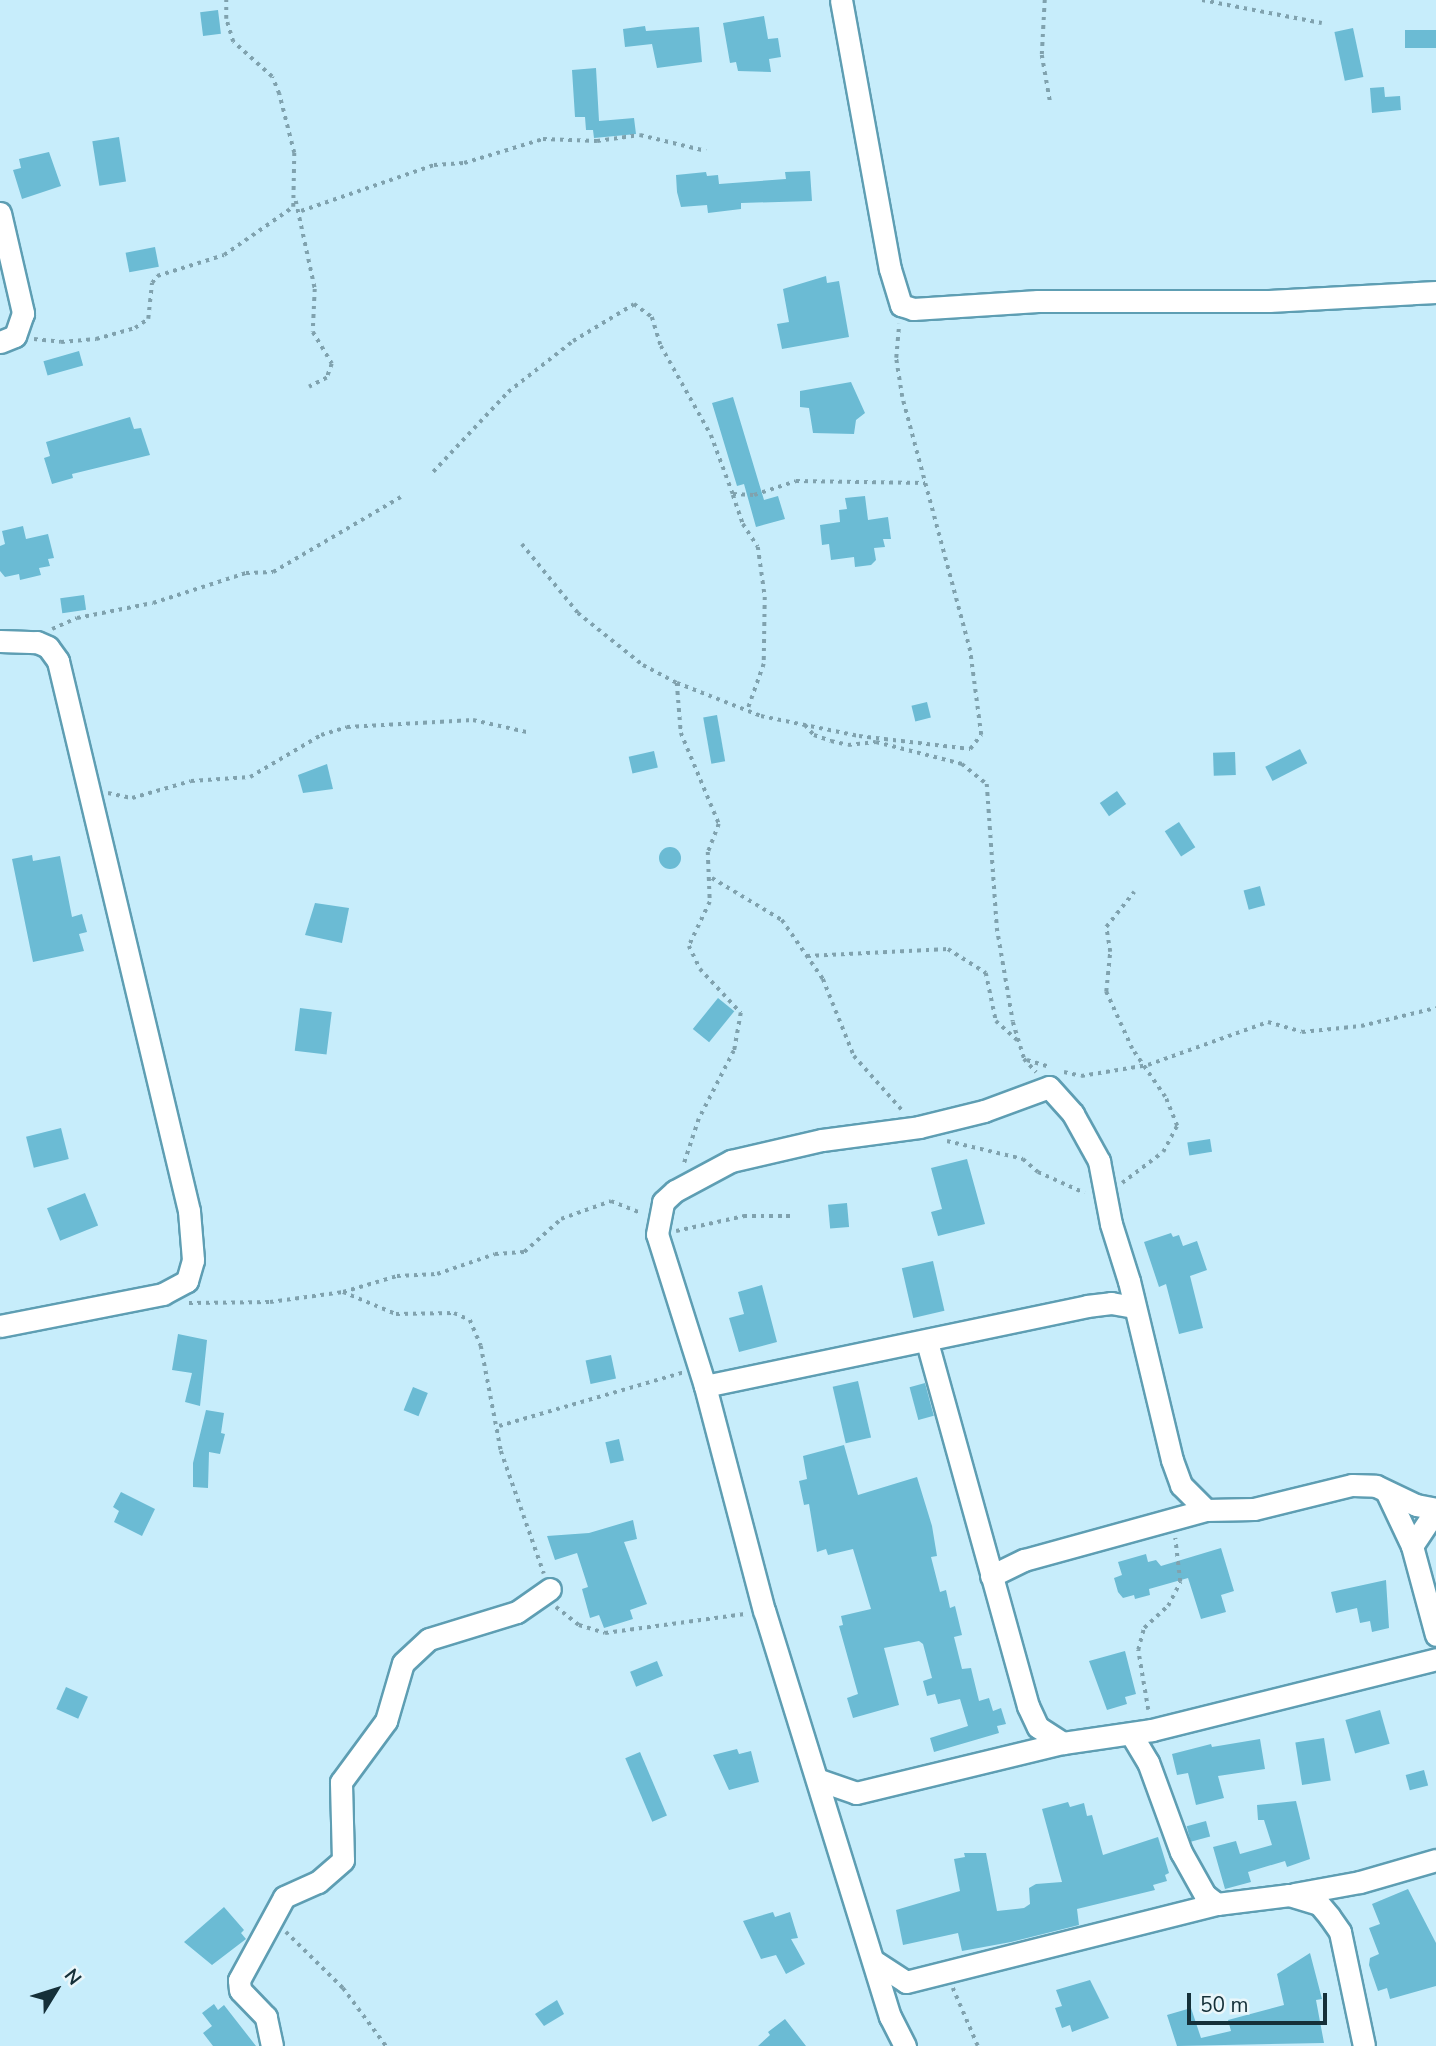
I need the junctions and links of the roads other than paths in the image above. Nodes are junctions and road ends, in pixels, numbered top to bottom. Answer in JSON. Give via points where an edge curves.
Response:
{"nodes":[{"id":1,"x":841,"y":0,"type":"edge"},
{"id":2,"x":0,"y":213,"type":"edge"},
{"id":3,"x":1436,"y":292,"type":"edge"},
{"id":4,"x":7,"y":339,"type":"edge"},
{"id":5,"x":0,"y":642,"type":"edge"},
{"id":6,"x":1129,"y":1281,"type":"junction"},
{"id":7,"x":1111,"y":1303,"type":"junction"},
{"id":8,"x":1134,"y":1307,"type":"junction"},
{"id":9,"x":0,"y":1326,"type":"edge"},
{"id":10,"x":927,"y":1342,"type":"junction"},
{"id":11,"x":703,"y":1378,"type":"junction"},
{"id":12,"x":1387,"y":1493,"type":"junction"},
{"id":13,"x":1436,"y":1509,"type":"edge"},
{"id":14,"x":1206,"y":1510,"type":"junction"},
{"id":15,"x":1412,"y":1546,"type":"junction"},
{"id":16,"x":990,"y":1576,"type":"junction"},
{"id":17,"x":550,"y":1589,"type":"road end"},
{"id":18,"x":1436,"y":1635,"type":"edge"},
{"id":19,"x":1436,"y":1659,"type":"edge"},
{"id":20,"x":1141,"y":1732,"type":"junction"},
{"id":21,"x":1063,"y":1743,"type":"junction"},
{"id":22,"x":819,"y":1780,"type":"junction"},
{"id":23,"x":856,"y":1793,"type":"junction"},
{"id":24,"x":830,"y":1817,"type":"junction"},
{"id":25,"x":1436,"y":1860,"type":"edge"},
{"id":26,"x":1289,"y":1895,"type":"junction"},
{"id":27,"x":1217,"y":1904,"type":"junction"},
{"id":28,"x":874,"y":1961,"type":"junction"},
{"id":29,"x":272,"y":2046,"type":"edge"},
{"id":30,"x":905,"y":2046,"type":"edge"},
{"id":31,"x":1364,"y":2046,"type":"edge"}],
"edges":[{"from":1,"to":3,"type":"street","via":[[890,268],[901,304],[913,309],[1038,301],[1269,301]]},
{"from":2,"to":4,"type":"street","via":[[23,313]]},
{"from":5,"to":9,"type":"street","via":[[37,642],[48,647],[58,662],[189,1210],[192,1271],[187,1281],[163,1294]]},
{"from":6,"to":7,"type":"street"},
{"from":6,"to":8,"type":"street"},
{"from":6,"to":11,"type":"street","via":[[1088,1136],[1049,1087],[984,1111],[916,1127],[810,1143],[732,1161],[675,1191],[663,1202],[657,1230]]},
{"from":7,"to":8,"type":"street"},
{"from":7,"to":10,"type":"street"},
{"from":8,"to":14,"type":"street","via":[[1172,1460],[1181,1485]]},
{"from":10,"to":11,"type":"street"},
{"from":10,"to":16,"type":"street"},
{"from":11,"to":22,"type":"street","via":[[764,1611]]},
{"from":12,"to":13,"type":"street"},
{"from":12,"to":14,"type":"street","via":[[1376,1486],[1352,1485],[1254,1508]]},
{"from":12,"to":15,"type":"street"},
{"from":13,"to":15,"type":"street"},
{"from":14,"to":16,"type":"street","via":[[1024,1560]]},
{"from":15,"to":18,"type":"street"},
{"from":16,"to":21,"type":"street","via":[[1028,1706],[1038,1727]]},
{"from":17,"to":29,"type":"street","via":[[517,1612],[463,1626],[414,1650],[400,1671],[386,1721],[341,1782],[343,1860],[318,1882],[284,1897],[238,1985],[266,2017]]},
{"from":19,"to":20,"type":"street"},
{"from":20,"to":21,"type":"street"},
{"from":20,"to":27,"type":"street","via":[[1148,1762],[1196,1880]]},
{"from":21,"to":23,"type":"street"},
{"from":22,"to":23,"type":"street"},
{"from":22,"to":24,"type":"street"},
{"from":23,"to":24,"type":"street"},
{"from":24,"to":28,"type":"street"},
{"from":25,"to":26,"type":"street","via":[[1360,1882]]},
{"from":26,"to":27,"type":"street"},
{"from":26,"to":31,"type":"street","via":[[1319,1904],[1340,1931]]},
{"from":27,"to":28,"type":"street","via":[[906,1982]]},
{"from":28,"to":30,"type":"street","via":[[890,2017]]}]}
